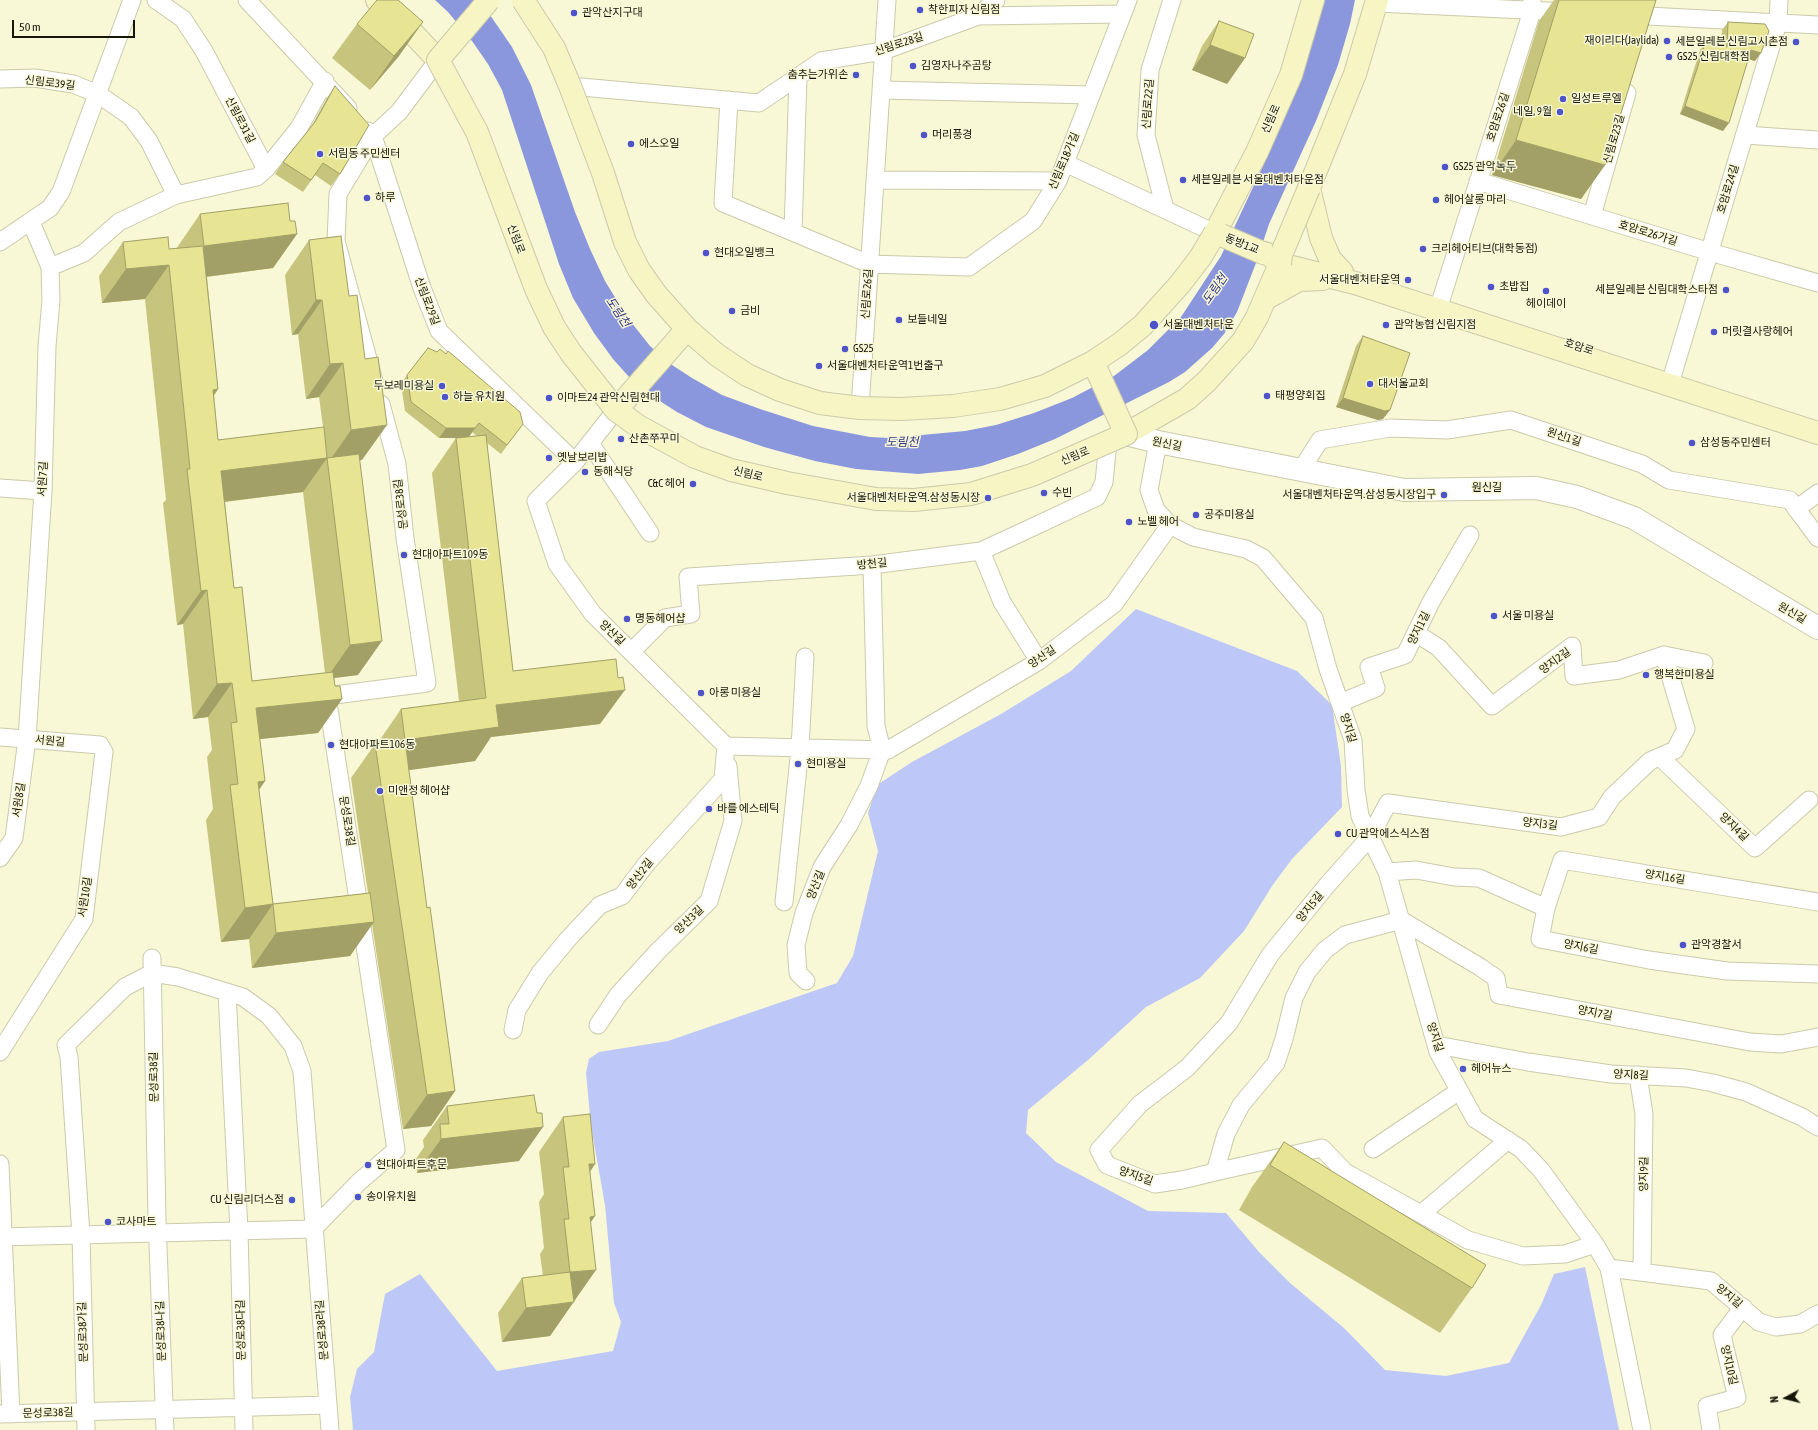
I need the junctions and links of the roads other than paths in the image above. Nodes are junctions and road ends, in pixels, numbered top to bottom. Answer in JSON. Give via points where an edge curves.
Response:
{"nodes":[{"id":1,"x":132,"y":0,"type":"edge"},
{"id":2,"x":156,"y":0,"type":"edge"},
{"id":3,"x":247,"y":0,"type":"edge"},
{"id":4,"x":377,"y":0,"type":"edge"},
{"id":5,"x":489,"y":0,"type":"edge"},
{"id":6,"x":523,"y":0,"type":"edge"},
{"id":7,"x":887,"y":0,"type":"edge"},
{"id":8,"x":996,"y":0,"type":"edge"},
{"id":9,"x":1172,"y":0,"type":"edge"},
{"id":10,"x":1313,"y":0,"type":"edge"},
{"id":11,"x":1779,"y":0,"type":"edge"},
{"id":12,"x":1372,"y":1,"type":"edge"},
{"id":13,"x":1532,"y":5,"type":"edge"},
{"id":14,"x":1125,"y":7,"type":"edge"},
{"id":15,"x":1586,"y":13,"type":"edge"},
{"id":16,"x":1610,"y":14,"type":"edge"},
{"id":17,"x":978,"y":16,"type":"junction"},
{"id":18,"x":1647,"y":16,"type":"edge"},
{"id":19,"x":1778,"y":23,"type":"junction"},
{"id":20,"x":1818,"y":25,"type":"edge"},
{"id":21,"x":883,"y":51,"type":"junction"},
{"id":22,"x":438,"y":60,"type":"junction"},
{"id":23,"x":798,"y":77,"type":"junction"},
{"id":24,"x":1631,"y":78,"type":"edge"},
{"id":25,"x":0,"y":79,"type":"edge"},
{"id":26,"x":325,"y":81,"type":"junction"},
{"id":27,"x":570,"y":86,"type":"junction"},
{"id":28,"x":881,"y":90,"type":"junction"},
{"id":29,"x":98,"y":94,"type":"junction"},
{"id":30,"x":1091,"y":95,"type":"junction"},
{"id":31,"x":728,"y":100,"type":"junction"},
{"id":32,"x":373,"y":136,"type":"junction"},
{"id":33,"x":1744,"y":136,"type":"junction"},
{"id":34,"x":1818,"y":140,"type":"edge"},
{"id":35,"x":1065,"y":163,"type":"junction"},
{"id":36,"x":266,"y":169,"type":"junction"},
{"id":37,"x":875,"y":180,"type":"junction"},
{"id":38,"x":1058,"y":180,"type":"junction"},
{"id":39,"x":1478,"y":181,"type":"junction"},
{"id":40,"x":1309,"y":188,"type":"junction"},
{"id":41,"x":176,"y":195,"type":"junction"},
{"id":42,"x":1165,"y":209,"type":"junction"},
{"id":43,"x":1592,"y":216,"type":"junction"},
{"id":44,"x":31,"y":222,"type":"junction"},
{"id":45,"x":793,"y":232,"type":"junction"},
{"id":46,"x":1218,"y":234,"type":"junction"},
{"id":47,"x":0,"y":242,"type":"edge"},
{"id":48,"x":1710,"y":252,"type":"junction"},
{"id":49,"x":1274,"y":256,"type":"junction"},
{"id":50,"x":869,"y":264,"type":"junction"},
{"id":51,"x":50,"y":267,"type":"junction"},
{"id":52,"x":1340,"y":275,"type":"junction"},
{"id":53,"x":1818,"y":282,"type":"edge"},
{"id":54,"x":1265,"y":299,"type":"junction"},
{"id":55,"x":1440,"y":303,"type":"junction"},
{"id":56,"x":687,"y":330,"type":"junction"},
{"id":57,"x":1093,"y":362,"type":"junction"},
{"id":58,"x":1672,"y":377,"type":"junction"},
{"id":59,"x":860,"y":408,"type":"junction"},
{"id":60,"x":616,"y":410,"type":"junction"},
{"id":61,"x":1818,"y":418,"type":"edge"},
{"id":62,"x":1818,"y":433,"type":"edge"},
{"id":63,"x":1117,"y":438,"type":"junction"},
{"id":64,"x":1158,"y":442,"type":"junction"},
{"id":65,"x":590,"y":443,"type":"junction"},
{"id":66,"x":575,"y":462,"type":"junction"},
{"id":67,"x":1300,"y":470,"type":"junction"},
{"id":68,"x":0,"y":488,"type":"edge"},
{"id":69,"x":43,"y":491,"type":"junction"},
{"id":70,"x":1818,"y":493,"type":"edge"},
{"id":71,"x":1796,"y":509,"type":"junction"},
{"id":72,"x":1170,"y":526,"type":"junction"},
{"id":73,"x":650,"y":534,"type":"dead end"},
{"id":74,"x":1470,"y":536,"type":"dead end"},
{"id":75,"x":1818,"y":538,"type":"edge"},
{"id":76,"x":981,"y":551,"type":"junction"},
{"id":77,"x":872,"y":565,"type":"junction"},
{"id":78,"x":1818,"y":628,"type":"edge"},
{"id":79,"x":1416,"y":633,"type":"junction"},
{"id":80,"x":631,"y":652,"type":"junction"},
{"id":81,"x":1664,"y":655,"type":"junction"},
{"id":82,"x":805,"y":657,"type":"dead end"},
{"id":83,"x":1039,"y":661,"type":"junction"},
{"id":84,"x":1704,"y":663,"type":"dead end"},
{"id":85,"x":1340,"y":703,"type":"junction"},
{"id":86,"x":0,"y":737,"type":"edge"},
{"id":87,"x":27,"y":739,"type":"junction"},
{"id":88,"x":100,"y":745,"type":"joint"},
{"id":89,"x":726,"y":746,"type":"junction"},
{"id":90,"x":800,"y":748,"type":"junction"},
{"id":91,"x":882,"y":750,"type":"junction"},
{"id":92,"x":1660,"y":757,"type":"junction"},
{"id":93,"x":1809,"y":800,"type":"dead end"},
{"id":94,"x":1370,"y":837,"type":"junction"},
{"id":95,"x":0,"y":858,"type":"edge"},
{"id":96,"x":1387,"y":872,"type":"junction"},
{"id":97,"x":784,"y":902,"type":"dead end"},
{"id":98,"x":1818,"y":902,"type":"edge"},
{"id":99,"x":1546,"y":908,"type":"junction"},
{"id":100,"x":1401,"y":920,"type":"junction"},
{"id":101,"x":152,"y":966,"type":"junction"},
{"id":102,"x":1818,"y":974,"type":"edge"},
{"id":103,"x":806,"y":981,"type":"dead end"},
{"id":104,"x":226,"y":992,"type":"junction"},
{"id":105,"x":598,"y":1025,"type":"dead end"},
{"id":106,"x":513,"y":1030,"type":"dead end"},
{"id":107,"x":1818,"y":1037,"type":"edge"},
{"id":108,"x":1436,"y":1045,"type":"junction"},
{"id":109,"x":0,"y":1052,"type":"edge"},
{"id":110,"x":1638,"y":1076,"type":"junction"},
{"id":111,"x":1459,"y":1091,"type":"junction"},
{"id":112,"x":1818,"y":1127,"type":"edge"},
{"id":113,"x":1508,"y":1140,"type":"junction"},
{"id":114,"x":1373,"y":1148,"type":"dead end"},
{"id":115,"x":0,"y":1164,"type":"edge"},
{"id":116,"x":1215,"y":1172,"type":"junction"},
{"id":117,"x":1421,"y":1214,"type":"junction"},
{"id":118,"x":313,"y":1229,"type":"junction"},
{"id":119,"x":239,"y":1231,"type":"junction"},
{"id":120,"x":157,"y":1233,"type":"junction"},
{"id":121,"x":81,"y":1235,"type":"junction"},
{"id":122,"x":2,"y":1237,"type":"edge"},
{"id":123,"x":1595,"y":1244,"type":"junction"},
{"id":124,"x":1609,"y":1268,"type":"junction"},
{"id":125,"x":1642,"y":1272,"type":"junction"},
{"id":126,"x":1742,"y":1307,"type":"junction"},
{"id":127,"x":1818,"y":1314,"type":"edge"},
{"id":128,"x":328,"y":1405,"type":"junction"},
{"id":129,"x":243,"y":1407,"type":"junction"},
{"id":130,"x":164,"y":1410,"type":"junction"},
{"id":131,"x":86,"y":1412,"type":"junction"},
{"id":132,"x":6,"y":1414,"type":"edge"},
{"id":133,"x":86,"y":1430,"type":"edge"},
{"id":134,"x":165,"y":1430,"type":"edge"},
{"id":135,"x":244,"y":1430,"type":"edge"},
{"id":136,"x":330,"y":1430,"type":"edge"},
{"id":137,"x":1642,"y":1430,"type":"edge"},
{"id":138,"x":1711,"y":1430,"type":"edge"}],
"edges":[{"from":1,"to":29,"type":"street"},
{"from":2,"to":36,"type":"street","name":"신림로31길","via":[[183,19],[196,38]]},
{"from":3,"to":26,"type":"street","name":"신림로29길"},
{"from":4,"to":22,"type":"main road","name":"신림로","via":[[390,9]]},
{"from":5,"to":22,"type":"main road","bridge":true},
{"from":6,"to":27,"type":"main road","name":"신림로","bridge":true,"via":[[554,48]]},
{"from":7,"to":21,"type":"street","name":"신림로26길"},
{"from":8,"to":17,"type":"street","name":"신림로28길"},
{"from":9,"to":42,"type":"street","name":"신림로22길","via":[[1150,70],[1146,135]]},
{"from":10,"to":46,"type":"main road","name":"신림로","via":[[1291,75]]},
{"from":11,"to":19,"type":"street","name":"호암로24길"},
{"from":12,"to":13,"type":"street"},
{"from":12,"to":40,"type":"main road","via":[[1355,74]]},
{"from":13,"to":15,"type":"street"},
{"from":13,"to":39,"type":"street","name":"호암로26길"},
{"from":14,"to":17,"type":"street","name":"신림로28길"},
{"from":14,"to":30,"type":"street","name":"신림로18가길"},
{"from":16,"to":18,"type":"street"},
{"from":17,"to":21,"type":"street","name":"신림로28길"},
{"from":18,"to":19,"type":"street"},
{"from":19,"to":20,"type":"street"},
{"from":19,"to":33,"type":"street","name":"호암로24길"},
{"from":21,"to":23,"type":"street","name":"신림로28길","via":[[821,61]]},
{"from":21,"to":28,"type":"street","name":"신림로26길"},
{"from":22,"to":32,"type":"street","via":[[399,112]]},
{"from":22,"to":60,"type":"main road","name":"신림로","bridge":true,"via":[[477,132],[533,282],[554,327]]},
{"from":23,"to":31,"type":"street","name":"신림로28길","via":[[759,103]]},
{"from":23,"to":45,"type":"street"},
{"from":24,"to":43,"type":"street","name":"신림로23길"},
{"from":25,"to":29,"type":"street","name":"신림로39길","via":[[35,78],[73,84]]},
{"from":26,"to":32,"type":"street","name":"신림로29길"},
{"from":26,"to":36,"type":"street","via":[[299,128]]},
{"from":27,"to":31,"type":"street","name":"신림로28길"},
{"from":27,"to":56,"type":"main road","name":"신림로","bridge":true,"via":[[603,173],[625,242],[639,270]]},
{"from":28,"to":30,"type":"street"},
{"from":28,"to":37,"type":"street","name":"신림로26길"},
{"from":29,"to":41,"type":"street","via":[[136,123],[149,140]]},
{"from":29,"to":44,"type":"street","via":[[61,192],[50,208]]},
{"from":30,"to":35,"type":"street","name":"신림로18가길"},
{"from":31,"to":45,"type":"street","via":[[723,203]]},
{"from":32,"to":66,"type":"street","name":"신림로29길","via":[[422,288],[439,332]]},
{"from":32,"to":118,"type":"street","name":"문성로38길","via":[[338,194],[336,240],[397,464],[405,538],[427,683],[327,696],[396,1150],[359,1182]]},
{"from":33,"to":34,"type":"street"},
{"from":33,"to":48,"type":"street","name":"호암로24길"},
{"from":35,"to":38,"type":"street","name":"신림로18가길"},
{"from":35,"to":42,"type":"street"},
{"from":36,"to":41,"type":"street","via":[[257,177]]},
{"from":37,"to":38,"type":"street"},
{"from":37,"to":50,"type":"street","name":"신림로26길"},
{"from":38,"to":50,"type":"street","name":"신림로18가길","via":[[1033,221],[969,267]]},
{"from":39,"to":43,"type":"street","name":"호암로26가길"},
{"from":39,"to":55,"type":"street","name":"호암로26길"},
{"from":40,"to":49,"type":"main road","name":"신림로","bridge":true},
{"from":40,"to":52,"type":"main road","via":[[1314,214],[1330,259]]},
{"from":41,"to":51,"type":"street","via":[[119,222],[84,252]]},
{"from":42,"to":46,"type":"street"},
{"from":43,"to":48,"type":"street","name":"호암로26가길"},
{"from":44,"to":47,"type":"street"},
{"from":44,"to":51,"type":"street","name":"서원7길"},
{"from":45,"to":50,"type":"street"},
{"from":46,"to":49,"type":"main road","name":"동방1교","bridge":true},
{"from":46,"to":57,"type":"main road","name":"신림로","bridge":true,"via":[[1143,325]]},
{"from":48,"to":53,"type":"street","name":"호암로26가길"},
{"from":48,"to":58,"type":"street","name":"호암로24길"},
{"from":49,"to":52,"type":"main road","name":"동방1교"},
{"from":49,"to":54,"type":"main road","name":"신림로"},
{"from":50,"to":59,"type":"street","name":"신림로26길"},
{"from":51,"to":69,"type":"street","name":"서원7길","via":[[51,300],[47,346]]},
{"from":52,"to":54,"type":"main road","via":[[1299,280]]},
{"from":52,"to":55,"type":"main road","name":"호암로"},
{"from":52,"to":62,"type":"main road"},
{"from":54,"to":63,"type":"main road","name":"신림로","via":[[1243,341],[1208,381],[1187,399]]},
{"from":55,"to":58,"type":"main road","name":"호암로"},
{"from":56,"to":59,"type":"main road","name":"신림로","bridge":true,"via":[[747,375],[780,390],[820,403]]},
{"from":56,"to":60,"type":"main road","bridge":true},
{"from":57,"to":59,"type":"main road","name":"신림로","bridge":true,"via":[[1045,386],[1000,398],[952,406],[908,409]]},
{"from":57,"to":63,"type":"main road","bridge":true},
{"from":58,"to":61,"type":"main road","name":"호암로"},
{"from":60,"to":63,"type":"main road","name":"신림로","bridge":true,"via":[[662,440],[695,457],[731,470],[876,499],[914,500],[971,494],[1032,475]]},
{"from":60,"to":65,"type":"street","name":"양산길"},
{"from":63,"to":64,"type":"street","name":"원신길"},
{"from":63,"to":76,"type":"street","name":"방천길","via":[[1097,497]]},
{"from":64,"to":67,"type":"street","name":"원신길"},
{"from":64,"to":72,"type":"street","name":"양지길","via":[[1149,490],[1156,510]]},
{"from":65,"to":66,"type":"street","name":"양산길"},
{"from":65,"to":73,"type":"street"},
{"from":66,"to":80,"type":"street","name":"양산길","via":[[536,501],[557,564],[593,614]]},
{"from":67,"to":71,"type":"street","name":"원신1길","via":[[1320,440],[1390,428],[1447,430],[1511,420],[1642,464],[1669,480],[1790,500]]},
{"from":67,"to":78,"type":"street","name":"원신길","via":[[1404,490],[1536,488],[1577,497],[1634,518]]},
{"from":68,"to":69,"type":"street"},
{"from":69,"to":87,"type":"street","name":"서원7길"},
{"from":70,"to":71,"type":"street"},
{"from":71,"to":75,"type":"street","name":"원신1길"},
{"from":72,"to":83,"type":"street","name":"양산길","via":[[1114,604]]},
{"from":72,"to":85,"type":"street","name":"양지길","via":[[1193,537],[1246,548],[1263,558],[1314,618]]},
{"from":74,"to":79,"type":"street","name":"양지1길"},
{"from":76,"to":77,"type":"street","name":"방천길"},
{"from":76,"to":83,"type":"street","via":[[1002,602]]},
{"from":77,"to":80,"type":"street","name":"방천길","via":[[688,577],[691,614],[665,618]]},
{"from":77,"to":91,"type":"street","via":[[876,726]]},
{"from":79,"to":81,"type":"street","name":"양지2길","via":[[1439,648],[1492,706],[1572,646],[1574,676],[1619,670]]},
{"from":79,"to":85,"type":"street","name":"양지1길","via":[[1405,655],[1369,667],[1376,688]]},
{"from":80,"to":89,"type":"street","name":"양산길"},
{"from":81,"to":84,"type":"street","name":"양지2길"},
{"from":81,"to":92,"type":"street","name":"양지3길","via":[[1686,729],[1675,750]]},
{"from":82,"to":90,"type":"street"},
{"from":83,"to":91,"type":"street","name":"양산길","via":[[888,750]]},
{"from":85,"to":94,"type":"street","name":"양지길","via":[[1353,740],[1360,816]]},
{"from":86,"to":87,"type":"street","name":"서원길"},
{"from":87,"to":88,"type":"street","name":"서원길"},
{"from":87,"to":95,"type":"street","name":"서원8길","via":[[14,838]]},
{"from":88,"to":109,"type":"street","name":"서원10길","via":[[104,752],[84,919]]},
{"from":89,"to":90,"type":"street","name":"양산길"},
{"from":89,"to":105,"type":"street","name":"양산3길","via":[[733,821],[709,901],[623,990]]},
{"from":89,"to":106,"type":"street","name":"양산2길","via":[[723,779],[622,896],[600,905],[568,938],[540,973],[517,1010]]},
{"from":90,"to":91,"type":"street","name":"양산길"},
{"from":90,"to":97,"type":"street"},
{"from":91,"to":103,"type":"street","name":"양산길","via":[[869,786],[849,825],[822,867],[804,913],[796,945],[798,973]]},
{"from":92,"to":93,"type":"street","name":"양지4길","via":[[1755,848]]},
{"from":92,"to":94,"type":"street","name":"양지3길","via":[[1650,761],[1612,797],[1599,817],[1561,827],[1388,803]]},
{"from":94,"to":96,"type":"street","name":"양지길"},
{"from":94,"to":116,"type":"street","name":"양지5길","via":[[1270,955],[1229,1023],[1187,1068],[1140,1104],[1100,1150],[1107,1166],[1155,1184]]},
{"from":96,"to":99,"type":"street","via":[[1416,870],[1454,877],[1479,878]]},
{"from":96,"to":100,"type":"street","name":"양지길"},
{"from":98,"to":99,"type":"street","name":"양지16길","via":[[1562,860]]},
{"from":99,"to":102,"type":"street","name":"양지6길","via":[[1540,939],[1649,960],[1727,971]]},
{"from":100,"to":107,"type":"street","name":"양지7길","via":[[1496,978],[1499,995],[1750,1042],[1781,1044]]},
{"from":100,"to":108,"type":"street","name":"양지길"},
{"from":100,"to":116,"type":"street","via":[[1345,935],[1325,950],[1307,972],[1294,998],[1276,1063],[1241,1105],[1226,1134]]},
{"from":101,"to":104,"type":"street"},
{"from":101,"to":120,"type":"street","name":"문성로38길"},
{"from":101,"to":121,"type":"street","via":[[125,987],[66,1045],[70,1057]]},
{"from":104,"to":118,"type":"street","via":[[243,997],[268,1016],[293,1046],[302,1071]]},
{"from":104,"to":119,"type":"street"},
{"from":108,"to":110,"type":"street","name":"양지8길","via":[[1528,1062]]},
{"from":108,"to":111,"type":"street","name":"양지길"},
{"from":110,"to":112,"type":"street","name":"양지8길","via":[[1686,1078],[1746,1092]]},
{"from":110,"to":125,"type":"street","name":"양지9길","via":[[1644,1114]]},
{"from":111,"to":113,"type":"street","name":"양지길","via":[[1475,1119]]},
{"from":111,"to":114,"type":"street"},
{"from":113,"to":117,"type":"street"},
{"from":113,"to":123,"type":"street","name":"양지길","via":[[1521,1149],[1541,1170]]},
{"from":115,"to":122,"type":"street","name":"문성로38길"},
{"from":116,"to":117,"type":"street","via":[[1322,1148],[1345,1172]]},
{"from":117,"to":123,"type":"street","via":[[1468,1240],[1522,1256],[1565,1254]]},
{"from":118,"to":119,"type":"street"},
{"from":118,"to":128,"type":"street","name":"문성로38라길"},
{"from":119,"to":120,"type":"street"},
{"from":119,"to":129,"type":"street","name":"문성로38다길"},
{"from":120,"to":121,"type":"street"},
{"from":120,"to":130,"type":"street","name":"문성로38나길"},
{"from":121,"to":122,"type":"street"},
{"from":121,"to":131,"type":"street","name":"문성로38가길"},
{"from":122,"to":132,"type":"street","name":"문성로38길"},
{"from":123,"to":124,"type":"street","name":"양지길"},
{"from":124,"to":125,"type":"street","name":"양지길"},
{"from":124,"to":137,"type":"street","name":"양지길"},
{"from":125,"to":126,"type":"street","name":"양지길","via":[[1711,1281]]},
{"from":126,"to":127,"type":"street","name":"양지길","via":[[1759,1322],[1776,1327],[1800,1324]]},
{"from":126,"to":138,"type":"street","name":"양지10길","via":[[1722,1335],[1737,1398],[1707,1406]]},
{"from":128,"to":129,"type":"street","name":"문성로38길"},
{"from":128,"to":136,"type":"street","name":"문성로38라길"},
{"from":129,"to":130,"type":"street","name":"문성로38길"},
{"from":129,"to":135,"type":"street","name":"문성로38다길"},
{"from":130,"to":131,"type":"street","name":"문성로38길"},
{"from":130,"to":134,"type":"street","name":"문성로38나길"},
{"from":131,"to":132,"type":"street","name":"문성로38길"},
{"from":131,"to":133,"type":"street","name":"문성로38가길"}]}
